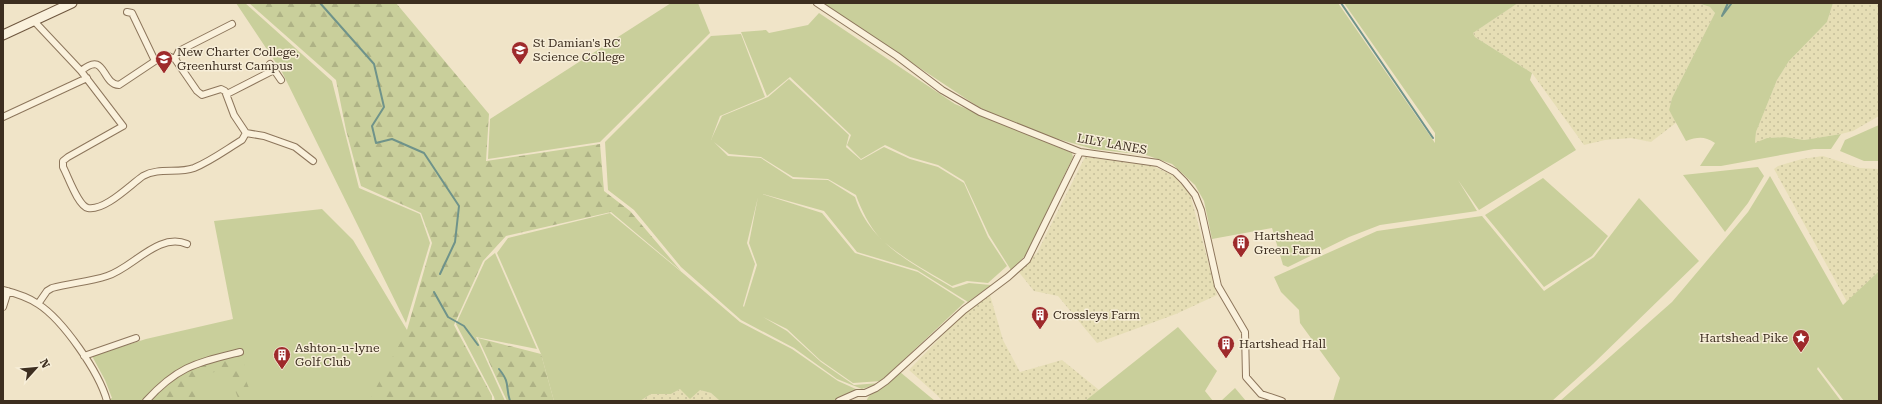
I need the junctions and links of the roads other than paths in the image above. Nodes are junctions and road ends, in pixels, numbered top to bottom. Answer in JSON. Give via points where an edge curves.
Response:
{"nodes":[{"id":1,"x":72,"y":3,"type":"edge"},
{"id":2,"x":817,"y":3,"type":"edge"},
{"id":3,"x":127,"y":12,"type":"dead end"},
{"id":4,"x":34,"y":21,"type":"junction"},
{"id":5,"x":232,"y":24,"type":"dead end"},
{"id":6,"x":3,"y":35,"type":"edge"},
{"id":7,"x":175,"y":58,"type":"junction"},
{"id":8,"x":155,"y":61,"type":"junction"},
{"id":9,"x":270,"y":64,"type":"dead end"},
{"id":10,"x":274,"y":70,"type":"junction"},
{"id":11,"x":81,"y":71,"type":"junction"},
{"id":12,"x":87,"y":78,"type":"junction"},
{"id":13,"x":281,"y":80,"type":"dead end"},
{"id":14,"x":227,"y":94,"type":"junction"},
{"id":15,"x":3,"y":117,"type":"edge"},
{"id":16,"x":246,"y":133,"type":"junction"},
{"id":17,"x":1080,"y":152,"type":"junction"},
{"id":18,"x":313,"y":162,"type":"dead end"},
{"id":19,"x":187,"y":244,"type":"dead end"},
{"id":20,"x":5,"y":291,"type":"edge"},
{"id":21,"x":38,"y":304,"type":"junction"},
{"id":22,"x":3,"y":307,"type":"edge"},
{"id":23,"x":136,"y":338,"type":"dead end"},
{"id":24,"x":240,"y":352,"type":"dead end"},
{"id":25,"x":84,"y":356,"type":"junction"},
{"id":26,"x":107,"y":401,"type":"edge"},
{"id":27,"x":146,"y":401,"type":"edge"},
{"id":28,"x":840,"y":401,"type":"edge"},
{"id":29,"x":1282,"y":401,"type":"edge"}],
"edges":[{"from":1,"to":4,"type":"main road"},
{"from":2,"to":17,"type":"street","name":"LILY LANES","via":[[897,56],[942,90],[980,112]]},
{"from":3,"to":8,"type":"street","via":[[132,13]]},
{"from":4,"to":6,"type":"main road"},
{"from":4,"to":11,"type":"street"},
{"from":5,"to":7,"type":"street","via":[[179,51]]},
{"from":7,"to":8,"type":"street","via":[[168,56]]},
{"from":7,"to":14,"type":"street","via":[[202,95],[221,89]]},
{"from":8,"to":11,"type":"street","via":[[117,86],[98,65],[89,64]]},
{"from":9,"to":10,"type":"street"},
{"from":10,"to":13,"type":"street"},
{"from":10,"to":14,"type":"street"},
{"from":11,"to":12,"type":"street"},
{"from":12,"to":15,"type":"street"},
{"from":12,"to":16,"type":"street","via":[[123,126],[63,161],[63,167],[80,202],[86,207],[108,203],[145,176],[159,171],[194,168],[242,140]]},
{"from":14,"to":16,"type":"street","via":[[234,115]]},
{"from":16,"to":18,"type":"street","via":[[295,146]]},
{"from":17,"to":28,"type":"street","via":[[1027,260],[964,310],[886,381],[876,388]]},
{"from":17,"to":29,"type":"street","name":"LILY LANES","via":[[1158,163],[1168,167],[1184,181],[1202,210],[1218,286],[1245,332],[1246,377],[1261,394]]},
{"from":19,"to":21,"type":"street","via":[[179,241],[166,243],[107,276],[52,288],[46,291]]},
{"from":20,"to":21,"type":"street"},
{"from":20,"to":22,"type":"street"},
{"from":21,"to":25,"type":"street","via":[[52,315]]},
{"from":23,"to":25,"type":"street"},
{"from":24,"to":27,"type":"street","via":[[183,368]]},
{"from":25,"to":26,"type":"street","via":[[97,373]]}]}
